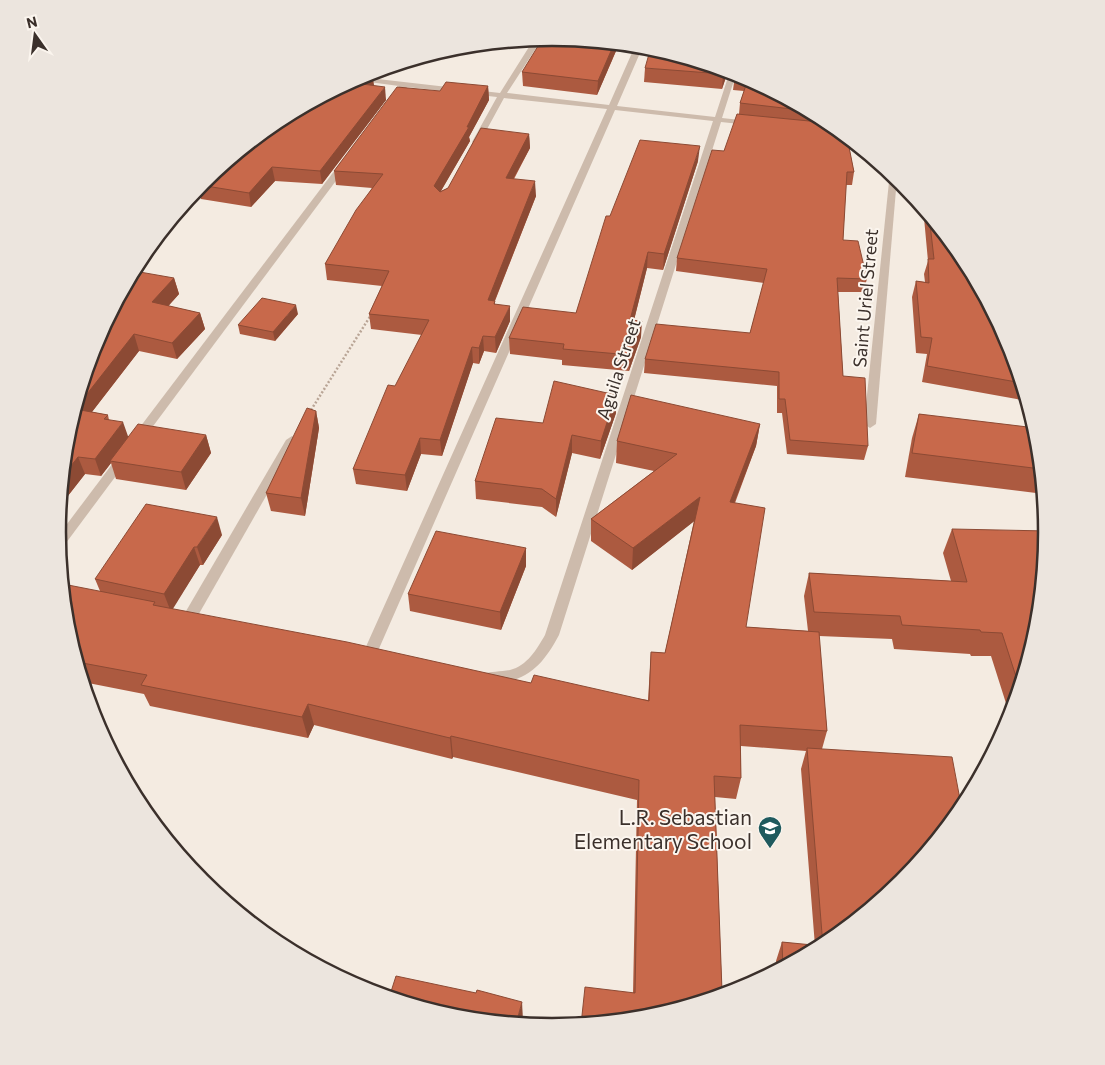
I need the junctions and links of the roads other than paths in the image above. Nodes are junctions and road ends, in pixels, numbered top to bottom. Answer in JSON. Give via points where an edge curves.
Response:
{"nodes":[{"id":1,"x":533,"y":47,"type":"edge"},
{"id":2,"x":635,"y":54,"type":"edge"},
{"id":3,"x":730,"y":80,"type":"edge"},
{"id":4,"x":372,"y":81,"type":"edge"},
{"id":5,"x":405,"y":84,"type":"junction"},
{"id":6,"x":502,"y":95,"type":"junction"},
{"id":7,"x":387,"y":108,"type":"edge"},
{"id":8,"x":610,"y":108,"type":"junction"},
{"id":9,"x":716,"y":119,"type":"junction"},
{"id":10,"x":756,"y":124,"type":"edge"},
{"id":11,"x":470,"y":153,"type":"edge"},
{"id":12,"x":351,"y":156,"type":"edge"},
{"id":13,"x":892,"y":185,"type":"edge"},
{"id":14,"x":870,"y":424,"type":"dead end"},
{"id":15,"x":292,"y":440,"type":"edge"},
{"id":16,"x":66,"y":535,"type":"edge"},
{"id":17,"x":206,"y":626,"type":"edge"},
{"id":18,"x":367,"y":660,"type":"edge"},
{"id":19,"x":470,"y":678,"type":"edge"}],
"edges":[{"from":1,"to":6,"type":"street"},
{"from":2,"to":8,"type":"street"},
{"from":3,"to":9,"type":"street","name":"Aguila Street"},
{"from":4,"to":5,"type":"street"},
{"from":5,"to":6,"type":"street"},
{"from":5,"to":7,"type":"street"},
{"from":6,"to":8,"type":"street"},
{"from":6,"to":11,"type":"street"},
{"from":8,"to":9,"type":"street"},
{"from":8,"to":18,"type":"street"},
{"from":9,"to":10,"type":"street"},
{"from":9,"to":19,"type":"street","name":"Aguila Street","via":[[552,635],[542,653],[526,670],[502,678]]},
{"from":12,"to":16,"type":"street"},
{"from":13,"to":14,"type":"street","name":"Saint Uriel Street"},
{"from":15,"to":17,"type":"street","via":[[182,621]]}]}
